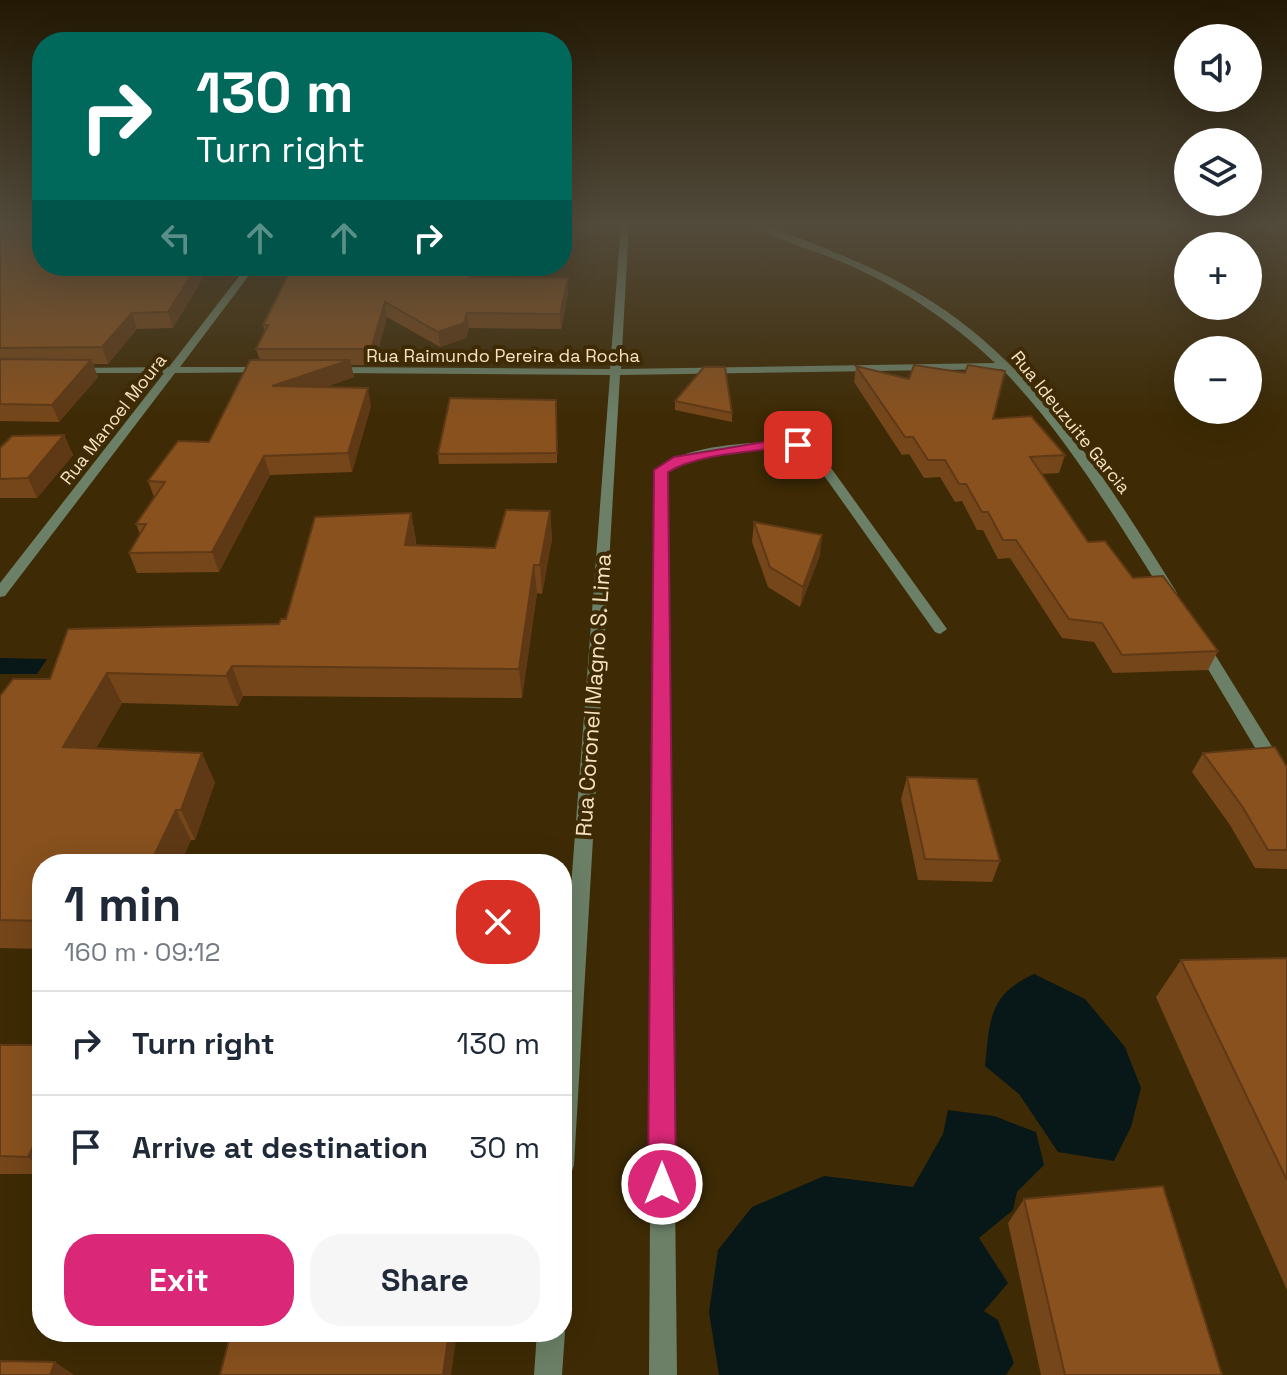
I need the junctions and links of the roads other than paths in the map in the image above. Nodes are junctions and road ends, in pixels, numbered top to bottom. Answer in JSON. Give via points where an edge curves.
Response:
{"nodes":[{"id":1,"x":235,"y":288,"type":"edge"},
{"id":2,"x":621,"y":288,"type":"edge"},
{"id":3,"x":900,"y":288,"type":"edge"},
{"id":4,"x":1005,"y":366,"type":"junction"},
{"id":5,"x":63,"y":370,"type":"edge"},
{"id":6,"x":278,"y":370,"type":"edge"},
{"id":7,"x":323,"y":370,"type":"edge"},
{"id":8,"x":173,"y":371,"type":"junction"},
{"id":9,"x":615,"y":372,"type":"junction"},
{"id":10,"x":0,"y":593,"type":"edge"},
{"id":11,"x":1181,"y":611,"type":"edge"},
{"id":12,"x":940,"y":629,"type":"dead end"},
{"id":13,"x":1198,"y":638,"type":"edge"},
{"id":14,"x":1287,"y":786,"type":"edge"},
{"id":15,"x":572,"y":1015,"type":"edge"},
{"id":16,"x":550,"y":1342,"type":"edge"},
{"id":17,"x":548,"y":1375,"type":"edge"},
{"id":18,"x":663,"y":1375,"type":"edge"}],
"edges":[{"from":1,"to":8,"type":"street","name":"Rua Manoel Moura"},
{"from":2,"to":9,"type":"street","name":"Rua Coronel Magno S. Lima"},
{"from":3,"to":4,"type":"street","name":"Rua Ideuzuite Garcia","via":[[937,309]]},
{"from":4,"to":9,"type":"street","name":"Rua Raimundo Pereira da Rocha"},
{"from":4,"to":11,"type":"street","name":"Rua Ideuzuite Garcia","via":[[1108,490]]},
{"from":5,"to":8,"type":"street"},
{"from":6,"to":8,"type":"street"},
{"from":7,"to":9,"type":"street","name":"Rua Raimundo Pereira da Rocha"},
{"from":8,"to":10,"type":"street","name":"Rua Manoel Moura"},
{"from":9,"to":15,"type":"street","name":"Rua Coronel Magno S. Lima"},
{"from":12,"to":18,"type":"street","via":[[812,450],[770,445],[678,460],[661,470]]},
{"from":13,"to":14,"type":"street"},
{"from":16,"to":17,"type":"street"}]}
